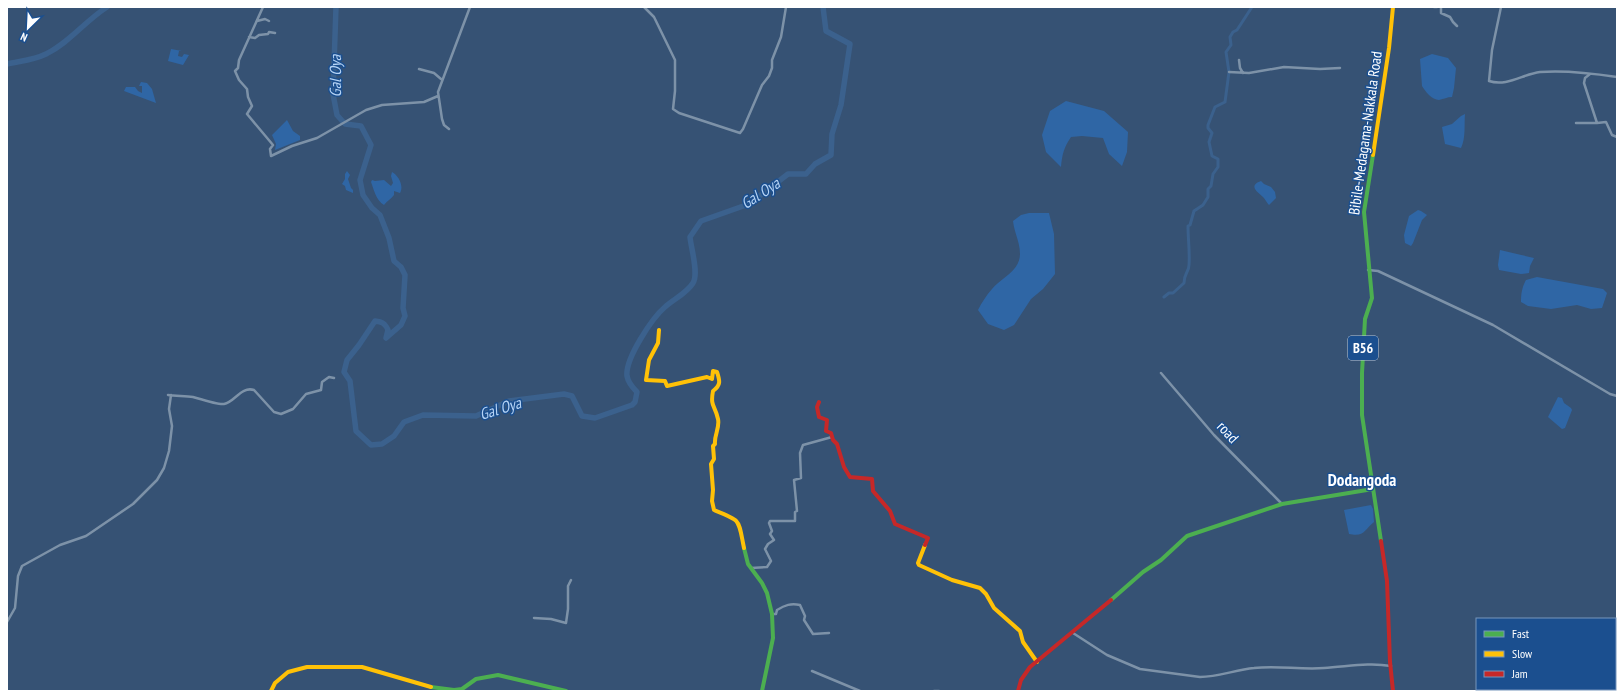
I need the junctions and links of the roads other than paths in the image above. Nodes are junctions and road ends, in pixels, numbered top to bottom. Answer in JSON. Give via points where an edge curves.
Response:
{"nodes":[{"id":1,"x":263,"y":7,"type":"edge"},
{"id":2,"x":470,"y":7,"type":"edge"},
{"id":3,"x":644,"y":7,"type":"edge"},
{"id":4,"x":786,"y":7,"type":"edge"},
{"id":5,"x":1393,"y":7,"type":"edge"},
{"id":6,"x":1441,"y":7,"type":"edge"},
{"id":7,"x":1501,"y":7,"type":"edge"},
{"id":8,"x":257,"y":21,"type":"junction"},
{"id":9,"x":269,"y":21,"type":"dead end"},
{"id":10,"x":1457,"y":26,"type":"dead end"},
{"id":11,"x":275,"y":33,"type":"dead end"},
{"id":12,"x":249,"y":37,"type":"junction"},
{"id":13,"x":1239,"y":60,"type":"dead end"},
{"id":14,"x":1340,"y":68,"type":"dead end"},
{"id":15,"x":419,"y":69,"type":"dead end"},
{"id":16,"x":1229,"y":72,"type":"dead end"},
{"id":17,"x":1244,"y":73,"type":"junction"},
{"id":18,"x":1590,"y":73,"type":"junction"},
{"id":19,"x":1617,"y":77,"type":"edge"},
{"id":20,"x":442,"y":80,"type":"junction"},
{"id":21,"x":438,"y":96,"type":"junction"},
{"id":22,"x":1597,"y":123,"type":"junction"},
{"id":23,"x":1576,"y":124,"type":"dead end"},
{"id":24,"x":449,"y":129,"type":"dead end"},
{"id":25,"x":1617,"y":137,"type":"edge"},
{"id":26,"x":1368,"y":270,"type":"junction"},
{"id":27,"x":659,"y":330,"type":"dead end"},
{"id":28,"x":1161,"y":373,"type":"dead end"},
{"id":29,"x":334,"y":378,"type":"dead end"},
{"id":30,"x":1617,"y":396,"type":"edge"},
{"id":31,"x":819,"y":402,"type":"dead end"},
{"id":32,"x":832,"y":437,"type":"junction"},
{"id":33,"x":1373,"y":489,"type":"junction"},
{"id":34,"x":1282,"y":504,"type":"junction"},
{"id":35,"x":750,"y":569,"type":"junction"},
{"id":36,"x":571,"y":580,"type":"dead end"},
{"id":37,"x":772,"y":614,"type":"junction"},
{"id":38,"x":534,"y":618,"type":"dead end"},
{"id":39,"x":7,"y":622,"type":"edge"},
{"id":40,"x":829,"y":633,"type":"dead end"},
{"id":41,"x":1073,"y":633,"type":"junction"},
{"id":42,"x":1037,"y":662,"type":"junction"},
{"id":43,"x":1390,"y":666,"type":"junction"},
{"id":44,"x":812,"y":671,"type":"dead end"},
{"id":45,"x":271,"y":691,"type":"edge"},
{"id":46,"x":566,"y":691,"type":"edge"},
{"id":47,"x":762,"y":691,"type":"edge"},
{"id":48,"x":860,"y":691,"type":"edge"},
{"id":49,"x":934,"y":691,"type":"edge"},
{"id":50,"x":939,"y":691,"type":"edge"},
{"id":51,"x":1018,"y":691,"type":"edge"},
{"id":52,"x":1393,"y":691,"type":"edge"}],
"edges":[{"from":1,"to":8,"type":"street"},
{"from":2,"to":20,"type":"street"},
{"from":3,"to":4,"type":"street","via":[[654,17],[675,60],[673,109],[740,132],[772,68]]},
{"from":5,"to":26,"type":"main road","name":"Bibile-Medagama-Nakkala Road","number":"B56","via":[[1364,212]]},
{"from":6,"to":10,"type":"street","via":[[1441,13],[1450,17]]},
{"from":7,"to":18,"type":"street","via":[[1492,50],[1489,81],[1506,82],[1538,72]]},
{"from":8,"to":9,"type":"street"},
{"from":8,"to":12,"type":"street"},
{"from":11,"to":12,"type":"street"},
{"from":12,"to":21,"type":"street","via":[[235,71],[247,89],[251,102],[252,106],[247,114],[273,145],[270,149],[271,156],[317,138],[366,110],[424,102]]},
{"from":13,"to":17,"type":"street"},
{"from":14,"to":17,"type":"street","via":[[1279,68]]},
{"from":15,"to":20,"type":"street","via":[[434,73]]},
{"from":16,"to":17,"type":"street"},
{"from":18,"to":19,"type":"street"},
{"from":18,"to":22,"type":"street","via":[[1584,83]]},
{"from":20,"to":21,"type":"street"},
{"from":21,"to":24,"type":"street","via":[[444,125]]},
{"from":22,"to":23,"type":"street"},
{"from":22,"to":25,"type":"street","via":[[1606,122],[1612,135]]},
{"from":26,"to":30,"type":"street","via":[[1378,271],[1493,325]]},
{"from":26,"to":33,"type":"main road","name":"Bibile-Medagama-Nakkala Road","number":"B56","via":[[1372,298],[1365,318],[1362,415]]},
{"from":27,"to":35,"type":"main road","via":[[658,343],[649,360],[646,380],[666,380],[667,386],[707,377],[712,379],[713,371],[717,372],[720,382],[713,391],[712,401],[718,428],[714,438],[714,459],[711,464],[712,501],[714,510],[736,519],[739,524]]},
{"from":28,"to":34,"type":"street","name":"road","via":[[1214,435]]},
{"from":29,"to":39,"type":"street","via":[[329,377],[322,382],[321,390],[306,394],[293,409],[281,414],[274,412],[254,390],[250,389],[241,392],[226,404],[169,395],[172,426],[164,468],[157,480],[133,504],[86,536],[60,545],[22,566],[18,576],[16,608]]},
{"from":31,"to":32,"type":"main road","via":[[819,417],[827,420],[826,431],[831,433]]},
{"from":32,"to":35,"type":"street","via":[[803,445],[800,453],[801,478],[794,480],[797,511],[795,521],[770,521],[770,534],[774,540],[765,549],[770,561],[767,566]]},
{"from":32,"to":42,"type":"main road","via":[[850,477],[872,479],[873,491],[890,510],[895,524],[928,538],[919,565],[952,580],[980,588],[994,608],[1020,631],[1023,642]]},
{"from":33,"to":34,"type":"main road"},
{"from":33,"to":43,"type":"main road","name":"Bibile-Medagama-Nakkala Road","number":"B56","via":[[1387,581]]},
{"from":34,"to":41,"type":"main road","via":[[1183,538],[1161,560]]},
{"from":35,"to":37,"type":"main road","via":[[767,593]]},
{"from":36,"to":38,"type":"street","via":[[568,586],[566,623]]},
{"from":37,"to":40,"type":"street","via":[[792,603],[800,605],[804,620],[812,634]]},
{"from":37,"to":47,"type":"main road","via":[[773,638]]},
{"from":41,"to":42,"type":"main road"},
{"from":41,"to":43,"type":"street","via":[[1107,655],[1140,669],[1200,677],[1271,666]]},
{"from":42,"to":51,"type":"main road","via":[[1028,668],[1021,678]]},
{"from":43,"to":52,"type":"main road","name":"Bibile-Medagama-Nakkala Road","number":"B56"},
{"from":44,"to":48,"type":"street"},
{"from":45,"to":46,"type":"main road","via":[[275,683],[288,672],[307,667],[362,667],[433,688],[462,689],[476,679],[498,675]]},
{"from":49,"to":50,"type":"street"}]}
